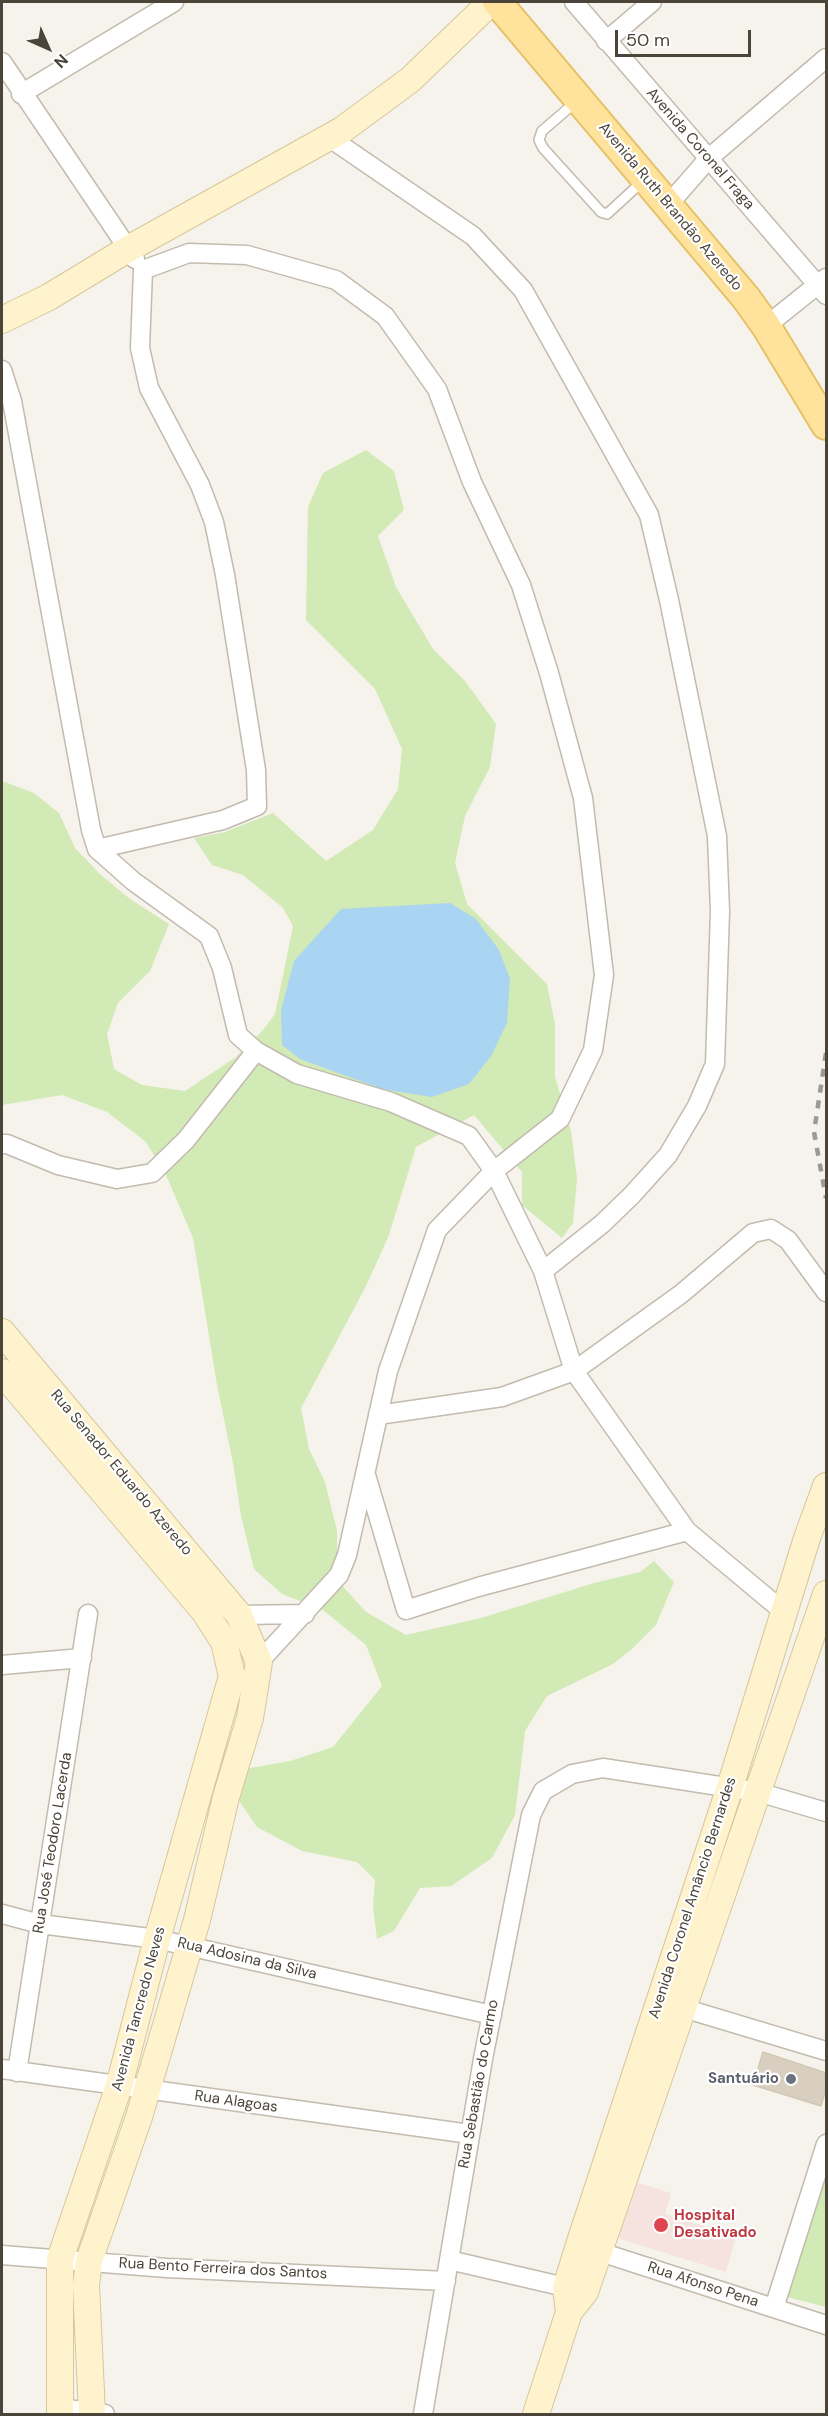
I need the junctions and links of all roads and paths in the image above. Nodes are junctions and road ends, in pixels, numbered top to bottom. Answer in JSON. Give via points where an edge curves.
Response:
{"nodes":[{"id":1,"x":174,"y":2,"type":"edge"},
{"id":2,"x":491,"y":2,"type":"edge"},
{"id":3,"x":497,"y":2,"type":"edge"},
{"id":4,"x":574,"y":2,"type":"edge"},
{"id":5,"x":652,"y":2,"type":"edge"},
{"id":6,"x":606,"y":41,"type":"junction"},
{"id":7,"x":826,"y":58,"type":"edge"},
{"id":8,"x":2,"y":62,"type":"edge"},
{"id":9,"x":21,"y":94,"type":"junction"},
{"id":10,"x":580,"y":99,"type":"junction"},
{"id":11,"x":330,"y":138,"type":"junction"},
{"id":12,"x":709,"y":158,"type":"junction"},
{"id":13,"x":646,"y":179,"type":"junction"},
{"id":14,"x":668,"y":205,"type":"junction"},
{"id":15,"x":128,"y":249,"type":"junction"},
{"id":16,"x":142,"y":270,"type":"junction"},
{"id":17,"x":824,"y":286,"type":"edge"},
{"id":18,"x":2,"y":320,"type":"edge"},
{"id":19,"x":766,"y":326,"type":"junction"},
{"id":20,"x":2,"y":370,"type":"edge"},
{"id":21,"x":826,"y":425,"type":"edge"},
{"id":22,"x":97,"y":849,"type":"junction"},
{"id":23,"x":256,"y":1051,"type":"junction"},
{"id":24,"x":2,"y":1144,"type":"edge"},
{"id":25,"x":494,"y":1171,"type":"junction"},
{"id":26,"x":543,"y":1271,"type":"junction"},
{"id":27,"x":826,"y":1292,"type":"edge"},
{"id":28,"x":2,"y":1332,"type":"edge"},
{"id":29,"x":574,"y":1371,"type":"junction"},
{"id":30,"x":2,"y":1372,"type":"edge"},
{"id":31,"x":378,"y":1415,"type":"junction"},
{"id":32,"x":365,"y":1473,"type":"junction"},
{"id":33,"x":826,"y":1486,"type":"edge"},
{"id":34,"x":687,"y":1531,"type":"junction"},
{"id":35,"x":826,"y":1594,"type":"edge"},
{"id":36,"x":204,"y":1611,"type":"joint"},
{"id":37,"x":784,"y":1612,"type":"junction"},
{"id":38,"x":88,"y":1614,"type":"dead end"},
{"id":39,"x":305,"y":1614,"type":"junction"},
{"id":40,"x":239,"y":1615,"type":"junction"},
{"id":41,"x":82,"y":1658,"type":"junction"},
{"id":42,"x":259,"y":1662,"type":"junction"},
{"id":43,"x":2,"y":1665,"type":"edge"},
{"id":44,"x":729,"y":1787,"type":"junction"},
{"id":45,"x":758,"y":1792,"type":"junction"},
{"id":46,"x":826,"y":1812,"type":"edge"},
{"id":47,"x":2,"y":1914,"type":"edge"},
{"id":48,"x":40,"y":1924,"type":"junction"},
{"id":49,"x":157,"y":1939,"type":"junction"},
{"id":50,"x":189,"y":1946,"type":"junction"},
{"id":51,"x":660,"y":2001,"type":"junction"},
{"id":52,"x":685,"y":2008,"type":"junction"},
{"id":53,"x":492,"y":2015,"type":"junction"},
{"id":54,"x":826,"y":2051,"type":"edge"},
{"id":55,"x":9,"y":2071,"type":"edge"},
{"id":56,"x":119,"y":2086,"type":"junction"},
{"id":57,"x":147,"y":2090,"type":"junction"},
{"id":58,"x":470,"y":2134,"type":"junction"},
{"id":59,"x":826,"y":2144,"type":"edge"},
{"id":60,"x":589,"y":2248,"type":"junction"},
{"id":61,"x":2,"y":2256,"type":"edge"},
{"id":62,"x":60,"y":2259,"type":"junction"},
{"id":63,"x":89,"y":2260,"type":"junction"},
{"id":64,"x":449,"y":2260,"type":"junction"},
{"id":65,"x":446,"y":2282,"type":"junction"},
{"id":66,"x":573,"y":2297,"type":"junction"},
{"id":67,"x":774,"y":2308,"type":"junction"},
{"id":68,"x":826,"y":2325,"type":"edge"},
{"id":69,"x":60,"y":2411,"type":"edge"},
{"id":70,"x":96,"y":2414,"type":"edge"},
{"id":71,"x":423,"y":2415,"type":"edge"},
{"id":72,"x":536,"y":2415,"type":"edge"}],
"edges":[{"from":1,"to":9,"type":"street"},
{"from":2,"to":11,"type":"street","via":[[410,80]]},
{"from":3,"to":10,"type":"main road","name":"Avenida Ruth Brandão Azeredo"},
{"from":4,"to":6,"type":"street","name":"Avenida Coronel Fraga"},
{"from":5,"to":6,"type":"street"},
{"from":6,"to":12,"type":"street","name":"Avenida Coronel Fraga"},
{"from":7,"to":12,"type":"street"},
{"from":8,"to":9,"type":"street"},
{"from":9,"to":15,"type":"street"},
{"from":10,"to":13,"type":"main road","name":"Avenida Ruth Brandão Azeredo"},
{"from":10,"to":13,"type":"lane","via":[[542,131],[539,140],[543,148],[600,212],[607,214]]},
{"from":11,"to":15,"type":"street"},
{"from":11,"to":26,"type":"street","via":[[473,236],[523,290],[649,515],[717,836],[720,911],[715,1064],[697,1106],[668,1155],[602,1224]]},
{"from":12,"to":14,"type":"street"},
{"from":12,"to":17,"type":"street","name":"Avenida Coronel Fraga"},
{"from":13,"to":14,"type":"main road","name":"Avenida Ruth Brandão Azeredo"},
{"from":14,"to":19,"type":"main road","name":"Avenida Ruth Brandão Azeredo"},
{"from":15,"to":16,"type":"street"},
{"from":15,"to":18,"type":"street","via":[[49,297]]},
{"from":16,"to":22,"type":"street","via":[[140,348],[149,388],[195,475],[214,522],[256,770],[257,807],[222,820]]},
{"from":16,"to":25,"type":"street","via":[[189,253],[247,255],[336,280],[385,316],[437,389],[472,482],[521,585],[583,798],[604,975],[593,1050],[560,1119]]},
{"from":17,"to":19,"type":"street"},
{"from":19,"to":21,"type":"main road","name":"Avenida Ruth Brandão Azeredo"},
{"from":20,"to":22,"type":"street","via":[[12,401]]},
{"from":22,"to":23,"type":"street","via":[[133,881],[209,936],[222,968],[238,1035]]},
{"from":23,"to":24,"type":"street","via":[[186,1140],[152,1173],[117,1179],[58,1165]]},
{"from":23,"to":25,"type":"street","via":[[297,1074],[391,1102],[469,1136]]},
{"from":25,"to":26,"type":"street"},
{"from":25,"to":31,"type":"street","via":[[437,1230],[388,1371]]},
{"from":26,"to":29,"type":"street"},
{"from":27,"to":29,"type":"street","via":[[788,1240],[771,1229],[753,1233],[681,1294]]},
{"from":28,"to":40,"type":"street","name":"Rua Senador Eduardo Azeredo"},
{"from":29,"to":31,"type":"street","via":[[502,1397]]},
{"from":29,"to":34,"type":"street"},
{"from":30,"to":36,"type":"street","name":"Rua Senador Eduardo Azeredo"},
{"from":31,"to":32,"type":"street"},
{"from":32,"to":34,"type":"street","via":[[406,1610]]},
{"from":32,"to":39,"type":"street","via":[[339,1575]]},
{"from":33,"to":37,"type":"street","name":"Avenida Coronel Amâncio Bernardes"},
{"from":34,"to":37,"type":"street"},
{"from":35,"to":45,"type":"street","name":"Avenida Coronel Amâncio Bernardes"},
{"from":36,"to":49,"type":"street","name":"Avenida Tancredo Neves","via":[[224,1642],[232,1676]]},
{"from":37,"to":44,"type":"street","name":"Avenida Coronel Amâncio Bernardes"},
{"from":38,"to":41,"type":"street","name":"Rua José Teodoro Lacerda"},
{"from":39,"to":40,"type":"street"},
{"from":39,"to":42,"type":"street"},
{"from":40,"to":42,"type":"street"},
{"from":41,"to":43,"type":"street"},
{"from":41,"to":48,"type":"street","name":"Rua José Teodoro Lacerda"},
{"from":42,"to":50,"type":"street","name":"Avenida Tancredo Neves","via":[[250,1718]]},
{"from":44,"to":45,"type":"street","name":"Rua Sebastião do Carmo"},
{"from":44,"to":51,"type":"street","name":"Avenida Coronel Amâncio Bernardes"},
{"from":44,"to":53,"type":"street","name":"Rua Sebastião do Carmo","via":[[603,1768],[572,1774],[543,1791],[531,1815]]},
{"from":45,"to":46,"type":"street","name":"Rua Sebastião do Carmo"},
{"from":45,"to":52,"type":"street","name":"Avenida Coronel Amâncio Bernardes"},
{"from":47,"to":48,"type":"street","name":"Rua Adosina da Silva"},
{"from":48,"to":49,"type":"street","name":"Rua Adosina da Silva"},
{"from":48,"to":55,"type":"street","name":"Rua José Teodoro Lacerda"},
{"from":49,"to":50,"type":"street","name":"Rua Adosina da Silva"},
{"from":49,"to":56,"type":"street","name":"Avenida Tancredo Neves"},
{"from":50,"to":53,"type":"street","name":"Rua Adosina da Silva"},
{"from":50,"to":57,"type":"street","name":"Avenida Tancredo Neves"},
{"from":51,"to":52,"type":"street"},
{"from":51,"to":60,"type":"street","name":"Avenida Coronel Amâncio Bernardes"},
{"from":52,"to":54,"type":"street"},
{"from":52,"to":60,"type":"street","name":"Avenida Coronel Amâncio Bernardes"},
{"from":53,"to":58,"type":"street","name":"Rua Sebastião do Carmo"},
{"from":55,"to":56,"type":"street","name":"Rua Alagoas"},
{"from":56,"to":57,"type":"street","name":"Rua Alagoas"},
{"from":56,"to":62,"type":"street","name":"Avenida Tancredo Neves"},
{"from":57,"to":58,"type":"street","name":"Rua Alagoas"},
{"from":57,"to":63,"type":"street","name":"Avenida Tancredo Neves"},
{"from":58,"to":64,"type":"street","name":"Rua Sebastião do Carmo"},
{"from":59,"to":67,"type":"street"},
{"from":60,"to":66,"type":"street","name":"Avenida Coronel Amâncio Bernardes"},
{"from":60,"to":67,"type":"street","name":"Rua Afonso Pena"},
{"from":61,"to":62,"type":"street","name":"Rua Bento Ferreira dos Santos"},
{"from":62,"to":63,"type":"street","name":"Rua Bento Ferreira dos Santos"},
{"from":62,"to":69,"type":"street","name":"Avenida Tancredo Neves"},
{"from":63,"to":65,"type":"street","name":"Rua Bento Ferreira dos Santos","via":[[167,2268]]},
{"from":63,"to":70,"type":"street","name":"Avenida Tancredo Neves","via":[[86,2285]]},
{"from":64,"to":65,"type":"street","name":"Rua Sebastião do Carmo"},
{"from":64,"to":66,"type":"street"},
{"from":65,"to":71,"type":"street","name":"Rua Sebastião do Carmo"},
{"from":66,"to":72,"type":"street","name":"Avenida Coronel Amâncio Bernardes"},
{"from":67,"to":68,"type":"street","name":"Rua Afonso Pena"},
{"from":69,"to":70,"type":"street"}]}
